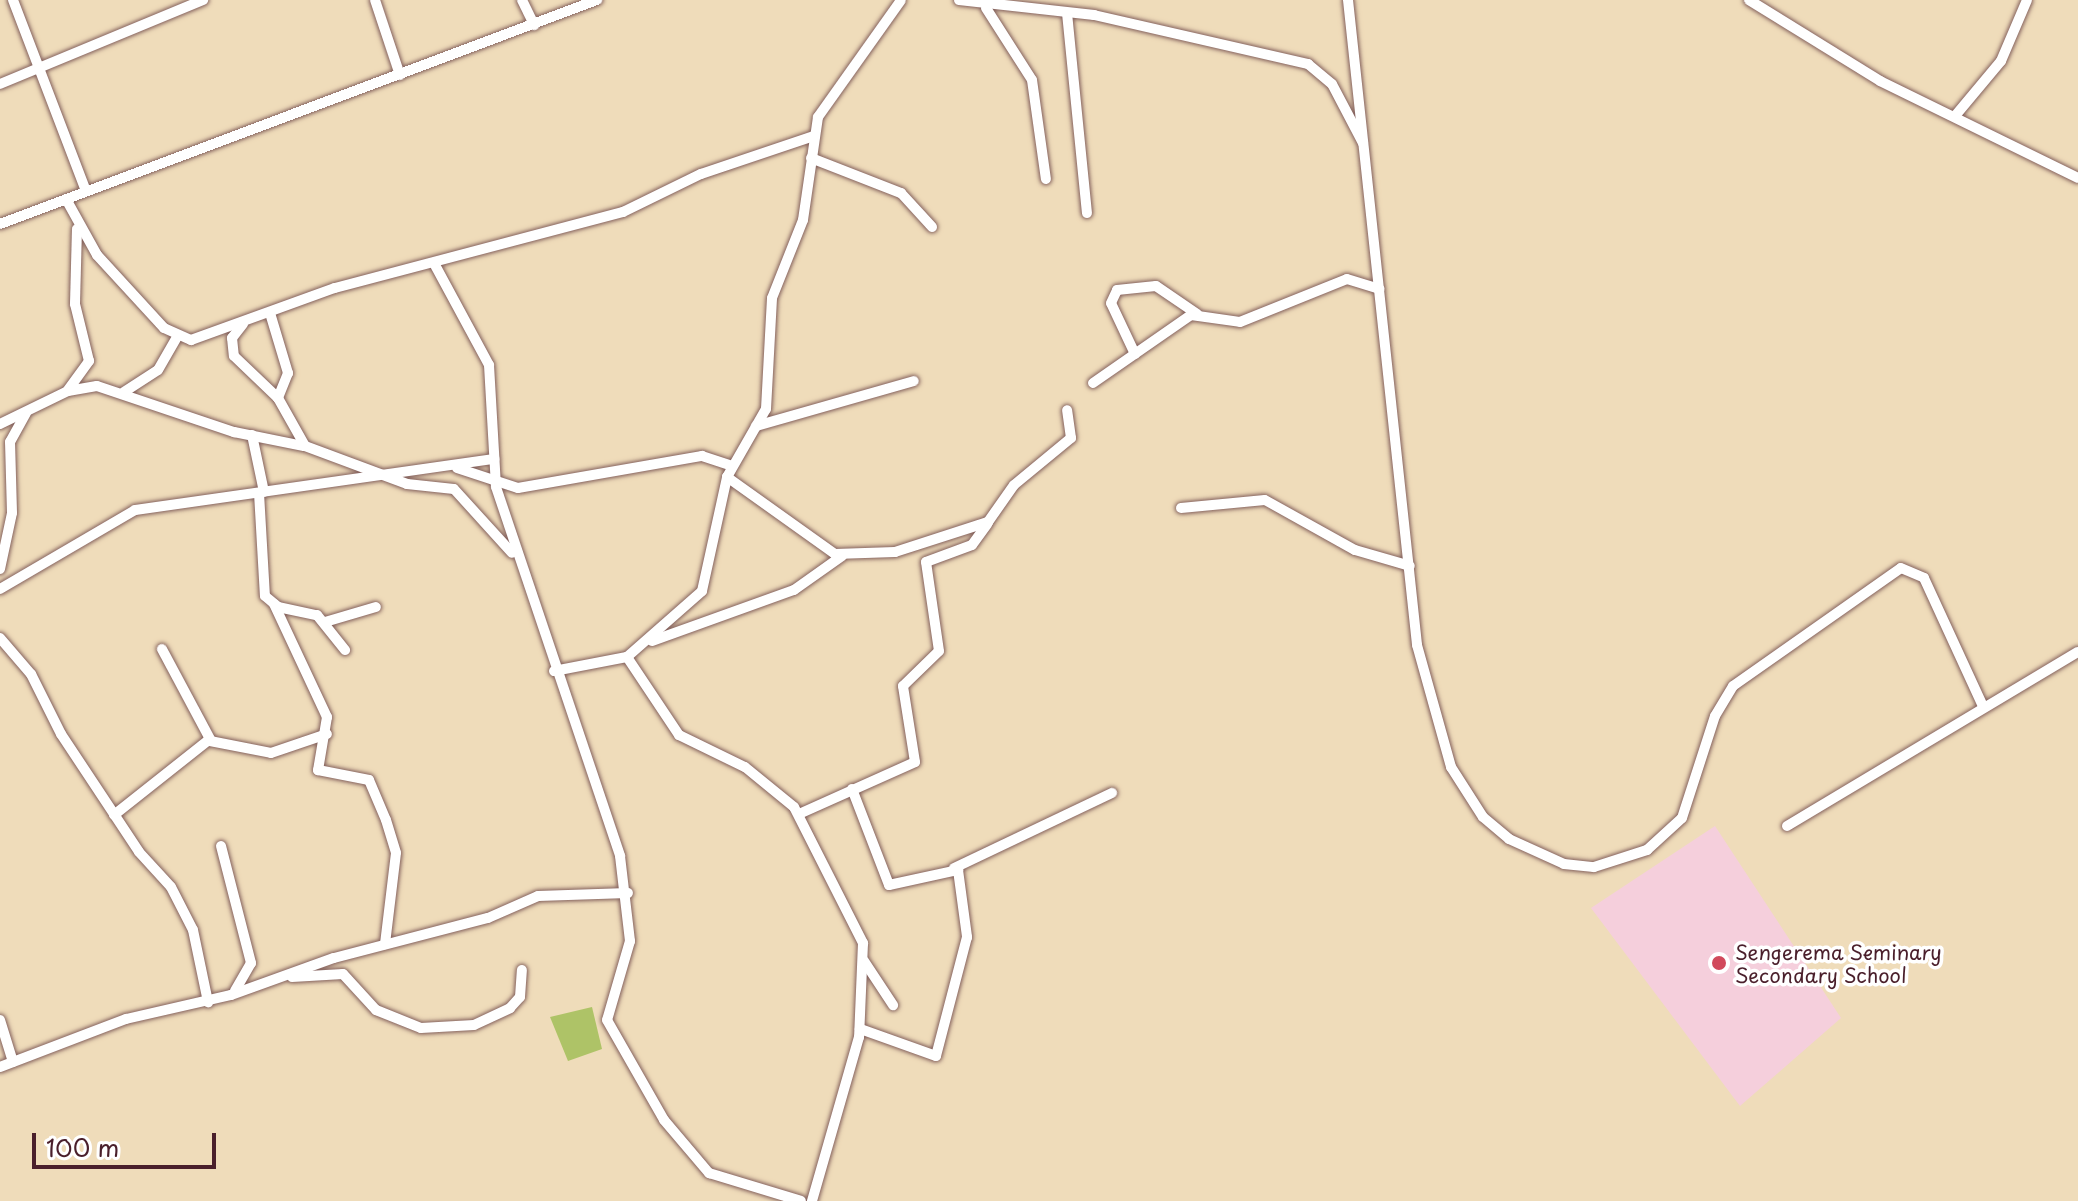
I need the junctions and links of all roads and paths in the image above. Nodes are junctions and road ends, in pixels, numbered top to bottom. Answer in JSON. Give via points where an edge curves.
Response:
{"nodes":[{"id":1,"x":13,"y":0,"type":"edge"},
{"id":2,"x":203,"y":0,"type":"edge"},
{"id":3,"x":375,"y":0,"type":"edge"},
{"id":4,"x":522,"y":0,"type":"edge"},
{"id":5,"x":597,"y":0,"type":"edge"},
{"id":6,"x":901,"y":0,"type":"edge"},
{"id":7,"x":959,"y":0,"type":"edge"},
{"id":8,"x":1348,"y":0,"type":"edge"},
{"id":9,"x":1749,"y":0,"type":"edge"},
{"id":10,"x":2027,"y":0,"type":"edge"},
{"id":11,"x":986,"y":8,"type":"junction"},
{"id":12,"x":1067,"y":13,"type":"junction"},
{"id":13,"x":534,"y":25,"type":"junction"},
{"id":14,"x":42,"y":67,"type":"junction"},
{"id":15,"x":400,"y":75,"type":"junction"},
{"id":16,"x":0,"y":84,"type":"edge"},
{"id":17,"x":1955,"y":116,"type":"junction"},
{"id":18,"x":814,"y":136,"type":"junction"},
{"id":19,"x":1366,"y":149,"type":"junction"},
{"id":20,"x":811,"y":158,"type":"junction"},
{"id":21,"x":2078,"y":178,"type":"edge"},
{"id":22,"x":1046,"y":179,"type":"dead end"},
{"id":23,"x":86,"y":191,"type":"junction"},
{"id":24,"x":66,"y":199,"type":"junction"},
{"id":25,"x":1087,"y":213,"type":"dead end"},
{"id":26,"x":76,"y":219,"type":"junction"},
{"id":27,"x":0,"y":224,"type":"edge"},
{"id":28,"x":932,"y":227,"type":"dead end"},
{"id":29,"x":435,"y":265,"type":"junction"},
{"id":30,"x":1380,"y":289,"type":"junction"},
{"id":31,"x":270,"y":313,"type":"junction"},
{"id":32,"x":1197,"y":314,"type":"junction"},
{"id":33,"x":244,"y":322,"type":"junction"},
{"id":34,"x":177,"y":337,"type":"junction"},
{"id":35,"x":1135,"y":354,"type":"junction"},
{"id":36,"x":914,"y":381,"type":"dead end"},
{"id":37,"x":1093,"y":383,"type":"dead end"},
{"id":38,"x":68,"y":391,"type":"junction"},
{"id":39,"x":124,"y":392,"type":"junction"},
{"id":40,"x":278,"y":398,"type":"junction"},
{"id":41,"x":1067,"y":410,"type":"dead end"},
{"id":42,"x":27,"y":411,"type":"junction"},
{"id":43,"x":756,"y":426,"type":"junction"},
{"id":44,"x":0,"y":427,"type":"edge"},
{"id":45,"x":252,"y":435,"type":"junction"},
{"id":46,"x":305,"y":446,"type":"junction"},
{"id":47,"x":9,"y":449,"type":"junction"},
{"id":48,"x":494,"y":459,"type":"junction"},
{"id":49,"x":457,"y":468,"type":"junction"},
{"id":50,"x":729,"y":471,"type":"junction"},
{"id":51,"x":386,"y":477,"type":"junction"},
{"id":52,"x":496,"y":485,"type":"junction"},
{"id":53,"x":262,"y":493,"type":"junction"},
{"id":54,"x":1181,"y":508,"type":"dead end"},
{"id":55,"x":988,"y":522,"type":"junction"},
{"id":56,"x":842,"y":556,"type":"junction"},
{"id":57,"x":516,"y":557,"type":"junction"},
{"id":58,"x":1410,"y":566,"type":"junction"},
{"id":59,"x":0,"y":569,"type":"edge"},
{"id":60,"x":0,"y":589,"type":"edge"},
{"id":61,"x":274,"y":604,"type":"junction"},
{"id":62,"x":376,"y":607,"type":"dead end"},
{"id":63,"x":325,"y":622,"type":"junction"},
{"id":64,"x":0,"y":638,"type":"edge"},
{"id":65,"x":644,"y":644,"type":"junction"},
{"id":66,"x":162,"y":649,"type":"dead end"},
{"id":67,"x":345,"y":650,"type":"dead end"},
{"id":68,"x":2078,"y":652,"type":"edge"},
{"id":69,"x":627,"y":657,"type":"junction"},
{"id":70,"x":554,"y":671,"type":"junction"},
{"id":71,"x":1983,"y":706,"type":"junction"},
{"id":72,"x":327,"y":734,"type":"junction"},
{"id":73,"x":210,"y":741,"type":"junction"},
{"id":74,"x":852,"y":789,"type":"junction"},
{"id":75,"x":1112,"y":793,"type":"dead end"},
{"id":76,"x":799,"y":814,"type":"junction"},
{"id":77,"x":114,"y":815,"type":"junction"},
{"id":78,"x":1787,"y":826,"type":"dead end"},
{"id":79,"x":221,"y":846,"type":"dead end"},
{"id":80,"x":954,"y":868,"type":"junction"},
{"id":81,"x":628,"y":893,"type":"junction"},
{"id":82,"x":385,"y":944,"type":"junction"},
{"id":83,"x":864,"y":961,"type":"junction"},
{"id":84,"x":522,"y":970,"type":"dead end"},
{"id":85,"x":279,"y":977,"type":"junction"},
{"id":86,"x":231,"y":995,"type":"junction"},
{"id":87,"x":208,"y":1002,"type":"junction"},
{"id":88,"x":893,"y":1005,"type":"dead end"},
{"id":89,"x":0,"y":1020,"type":"edge"},
{"id":90,"x":860,"y":1029,"type":"junction"},
{"id":91,"x":13,"y":1062,"type":"junction"},
{"id":92,"x":0,"y":1067,"type":"edge"},
{"id":93,"x":801,"y":1201,"type":"edge"},
{"id":94,"x":812,"y":1201,"type":"edge"}],
"edges":[{"from":1,"to":14,"type":"street"},
{"from":2,"to":14,"type":"street"},
{"from":3,"to":15,"type":"street"},
{"from":4,"to":13,"type":"street"},
{"from":5,"to":13,"type":"street"},
{"from":6,"to":18,"type":"street","via":[[823,107]]},
{"from":7,"to":11,"type":"street"},
{"from":8,"to":19,"type":"street"},
{"from":9,"to":17,"type":"street","via":[[1880,81]]},
{"from":10,"to":17,"type":"street","via":[[2001,61]]},
{"from":11,"to":12,"type":"street"},
{"from":11,"to":22,"type":"street","via":[[1032,80]]},
{"from":12,"to":19,"type":"street","via":[[1308,64],[1332,84]]},
{"from":12,"to":25,"type":"street"},
{"from":13,"to":15,"type":"street"},
{"from":14,"to":16,"type":"street"},
{"from":14,"to":23,"type":"street"},
{"from":15,"to":23,"type":"street"},
{"from":17,"to":21,"type":"street"},
{"from":18,"to":20,"type":"street"},
{"from":18,"to":29,"type":"street","via":[[701,174],[623,212],[477,246]]},
{"from":19,"to":30,"type":"street"},
{"from":20,"to":28,"type":"street","via":[[901,193]]},
{"from":20,"to":43,"type":"street","via":[[803,220],[772,298],[766,409]]},
{"from":23,"to":24,"type":"street"},
{"from":24,"to":26,"type":"street"},
{"from":24,"to":27,"type":"street"},
{"from":26,"to":34,"type":"street","via":[[97,255]]},
{"from":26,"to":38,"type":"street","via":[[81,262],[75,304],[89,361]]},
{"from":29,"to":31,"type":"street","via":[[335,288]]},
{"from":29,"to":48,"type":"street","via":[[489,365]]},
{"from":30,"to":32,"type":"street","via":[[1347,279],[1240,322]]},
{"from":30,"to":58,"type":"street"},
{"from":31,"to":33,"type":"street"},
{"from":31,"to":40,"type":"street","via":[[288,373]]},
{"from":32,"to":35,"type":"street"},
{"from":32,"to":35,"type":"street","via":[[1156,286],[1117,290],[1111,303]]},
{"from":33,"to":34,"type":"street","via":[[197,339]]},
{"from":33,"to":40,"type":"street","via":[[232,351]]},
{"from":34,"to":39,"type":"street","via":[[158,370]]},
{"from":35,"to":37,"type":"street"},
{"from":36,"to":43,"type":"street"},
{"from":38,"to":39,"type":"street"},
{"from":38,"to":42,"type":"street"},
{"from":39,"to":45,"type":"street"},
{"from":40,"to":46,"type":"street"},
{"from":41,"to":55,"type":"street","via":[[1071,438],[1014,485]]},
{"from":42,"to":44,"type":"street"},
{"from":42,"to":47,"type":"street"},
{"from":43,"to":50,"type":"street"},
{"from":44,"to":47,"type":"street"},
{"from":45,"to":46,"type":"street"},
{"from":45,"to":53,"type":"street"},
{"from":46,"to":51,"type":"street"},
{"from":47,"to":59,"type":"street","via":[[12,513]]},
{"from":48,"to":49,"type":"street"},
{"from":48,"to":52,"type":"street"},
{"from":49,"to":51,"type":"street"},
{"from":49,"to":52,"type":"street"},
{"from":50,"to":52,"type":"street","via":[[709,455],[539,487]]},
{"from":50,"to":56,"type":"street"},
{"from":50,"to":65,"type":"street","via":[[702,591]]},
{"from":51,"to":53,"type":"street"},
{"from":51,"to":57,"type":"street","via":[[454,489]]},
{"from":52,"to":57,"type":"street"},
{"from":53,"to":60,"type":"street","via":[[135,510]]},
{"from":53,"to":61,"type":"street","via":[[263,588]]},
{"from":54,"to":58,"type":"street","via":[[1272,502],[1355,550]]},
{"from":55,"to":56,"type":"street","via":[[895,552]]},
{"from":55,"to":74,"type":"street","via":[[972,545],[926,562],[939,656],[908,678],[902,692],[917,759]]},
{"from":56,"to":65,"type":"street","via":[[794,590]]},
{"from":57,"to":70,"type":"street"},
{"from":58,"to":71,"type":"street","via":[[1417,645],[1451,767],[1492,824],[1564,864],[1594,867],[1663,839],[1692,797],[1715,716],[1733,686],[1901,568],[1924,578]]},
{"from":61,"to":63,"type":"street"},
{"from":61,"to":72,"type":"street","via":[[327,717]]},
{"from":62,"to":63,"type":"street"},
{"from":63,"to":67,"type":"street"},
{"from":64,"to":77,"type":"street","via":[[31,674]]},
{"from":65,"to":69,"type":"street"},
{"from":66,"to":73,"type":"street"},
{"from":68,"to":71,"type":"street"},
{"from":69,"to":70,"type":"street"},
{"from":69,"to":76,"type":"street","via":[[679,735],[762,779]]},
{"from":70,"to":81,"type":"street","via":[[598,784]]},
{"from":71,"to":78,"type":"street"},
{"from":72,"to":73,"type":"street","via":[[271,753]]},
{"from":72,"to":82,"type":"street","via":[[318,770],[369,780],[395,847]]},
{"from":73,"to":77,"type":"street"},
{"from":74,"to":76,"type":"street"},
{"from":74,"to":80,"type":"street","via":[[889,885]]},
{"from":75,"to":80,"type":"street"},
{"from":76,"to":83,"type":"street","via":[[857,927]]},
{"from":77,"to":87,"type":"street","via":[[171,887],[195,936],[196,969]]},
{"from":79,"to":86,"type":"street","via":[[251,963]]},
{"from":80,"to":90,"type":"street","via":[[963,890],[966,958],[939,1051],[928,1059],[882,1032]]},
{"from":81,"to":82,"type":"street","via":[[538,896],[482,920]]},
{"from":81,"to":93,"type":"street","via":[[628,954],[605,1012],[644,1088],[672,1132],[720,1181]]},
{"from":82,"to":85,"type":"street"},
{"from":83,"to":88,"type":"street"},
{"from":83,"to":90,"type":"street"},
{"from":84,"to":85,"type":"street","via":[[520,997],[510,1008],[474,1025],[421,1028],[376,1010],[343,974]]},
{"from":85,"to":86,"type":"street"},
{"from":86,"to":87,"type":"street"},
{"from":87,"to":91,"type":"street","via":[[126,1019]]},
{"from":89,"to":91,"type":"street"},
{"from":90,"to":94,"type":"street"},
{"from":91,"to":92,"type":"street"}]}
